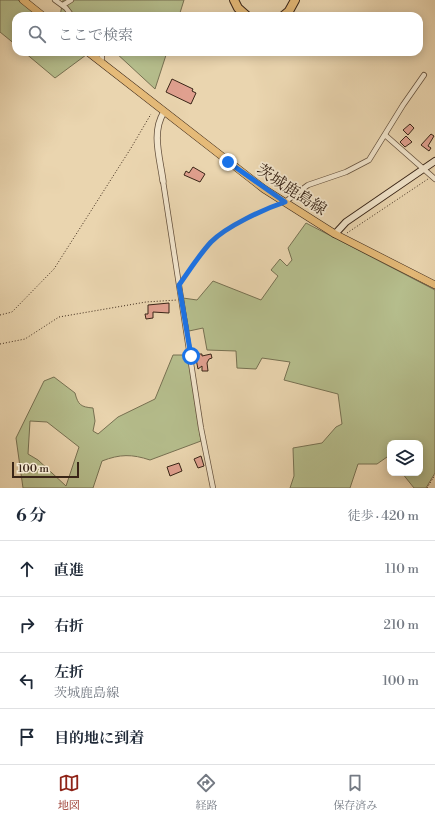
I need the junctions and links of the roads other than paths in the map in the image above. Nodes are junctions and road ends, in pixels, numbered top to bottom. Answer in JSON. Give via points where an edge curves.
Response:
{"nodes":[{"id":1,"x":23,"y":0,"type":"edge"},
{"id":2,"x":54,"y":0,"type":"edge"},
{"id":3,"x":71,"y":0,"type":"edge"},
{"id":4,"x":234,"y":0,"type":"edge"},
{"id":5,"x":295,"y":0,"type":"edge"},
{"id":6,"x":62,"y":3,"type":"edge"},
{"id":7,"x":38,"y":12,"type":"edge"},
{"id":8,"x":69,"y":12,"type":"edge"},
{"id":9,"x":242,"y":12,"type":"edge"},
{"id":10,"x":288,"y":12,"type":"edge"},
{"id":11,"x":93,"y":56,"type":"edge"},
{"id":12,"x":102,"y":56,"type":"edge"},
{"id":13,"x":101,"y":62,"type":"junction"},
{"id":14,"x":424,"y":75,"type":"dead end"},
{"id":15,"x":164,"y":112,"type":"junction"},
{"id":16,"x":385,"y":135,"type":"junction"},
{"id":17,"x":435,"y":161,"type":"edge"},
{"id":18,"x":422,"y":170,"type":"junction"},
{"id":19,"x":433,"y":178,"type":"edge"},
{"id":20,"x":163,"y":181,"type":"joint"},
{"id":21,"x":285,"y":202,"type":"junction"},
{"id":22,"x":335,"y":234,"type":"junction"},
{"id":23,"x":435,"y":286,"type":"edge"},
{"id":24,"x":213,"y":488,"type":"edge"}],
"edges":[{"from":1,"to":7,"type":"main road"},
{"from":2,"to":6,"type":"street"},
{"from":3,"to":6,"type":"street"},
{"from":4,"to":9,"type":"highway"},
{"from":5,"to":10,"type":"highway"},
{"from":6,"to":8,"type":"street"},
{"from":11,"to":13,"type":"main road","name":"茨城鹿島線"},
{"from":12,"to":13,"type":"street"},
{"from":13,"to":15,"type":"main road","name":"茨城鹿島線"},
{"from":14,"to":16,"type":"street"},
{"from":15,"to":20,"type":"street","via":[[158,122],[157,132]]},
{"from":15,"to":21,"type":"main road","name":"茨城鹿島線"},
{"from":16,"to":18,"type":"street"},
{"from":16,"to":21,"type":"street","via":[[369,160],[346,172],[308,185]]},
{"from":17,"to":18,"type":"main road"},
{"from":18,"to":19,"type":"street"},
{"from":18,"to":22,"type":"main road","via":[[346,222]]},
{"from":20,"to":24,"type":"street","via":[[202,438]]},
{"from":21,"to":22,"type":"main road","name":"茨城鹿島線"},
{"from":22,"to":23,"type":"main road","name":"茨城鹿島線"}]}
